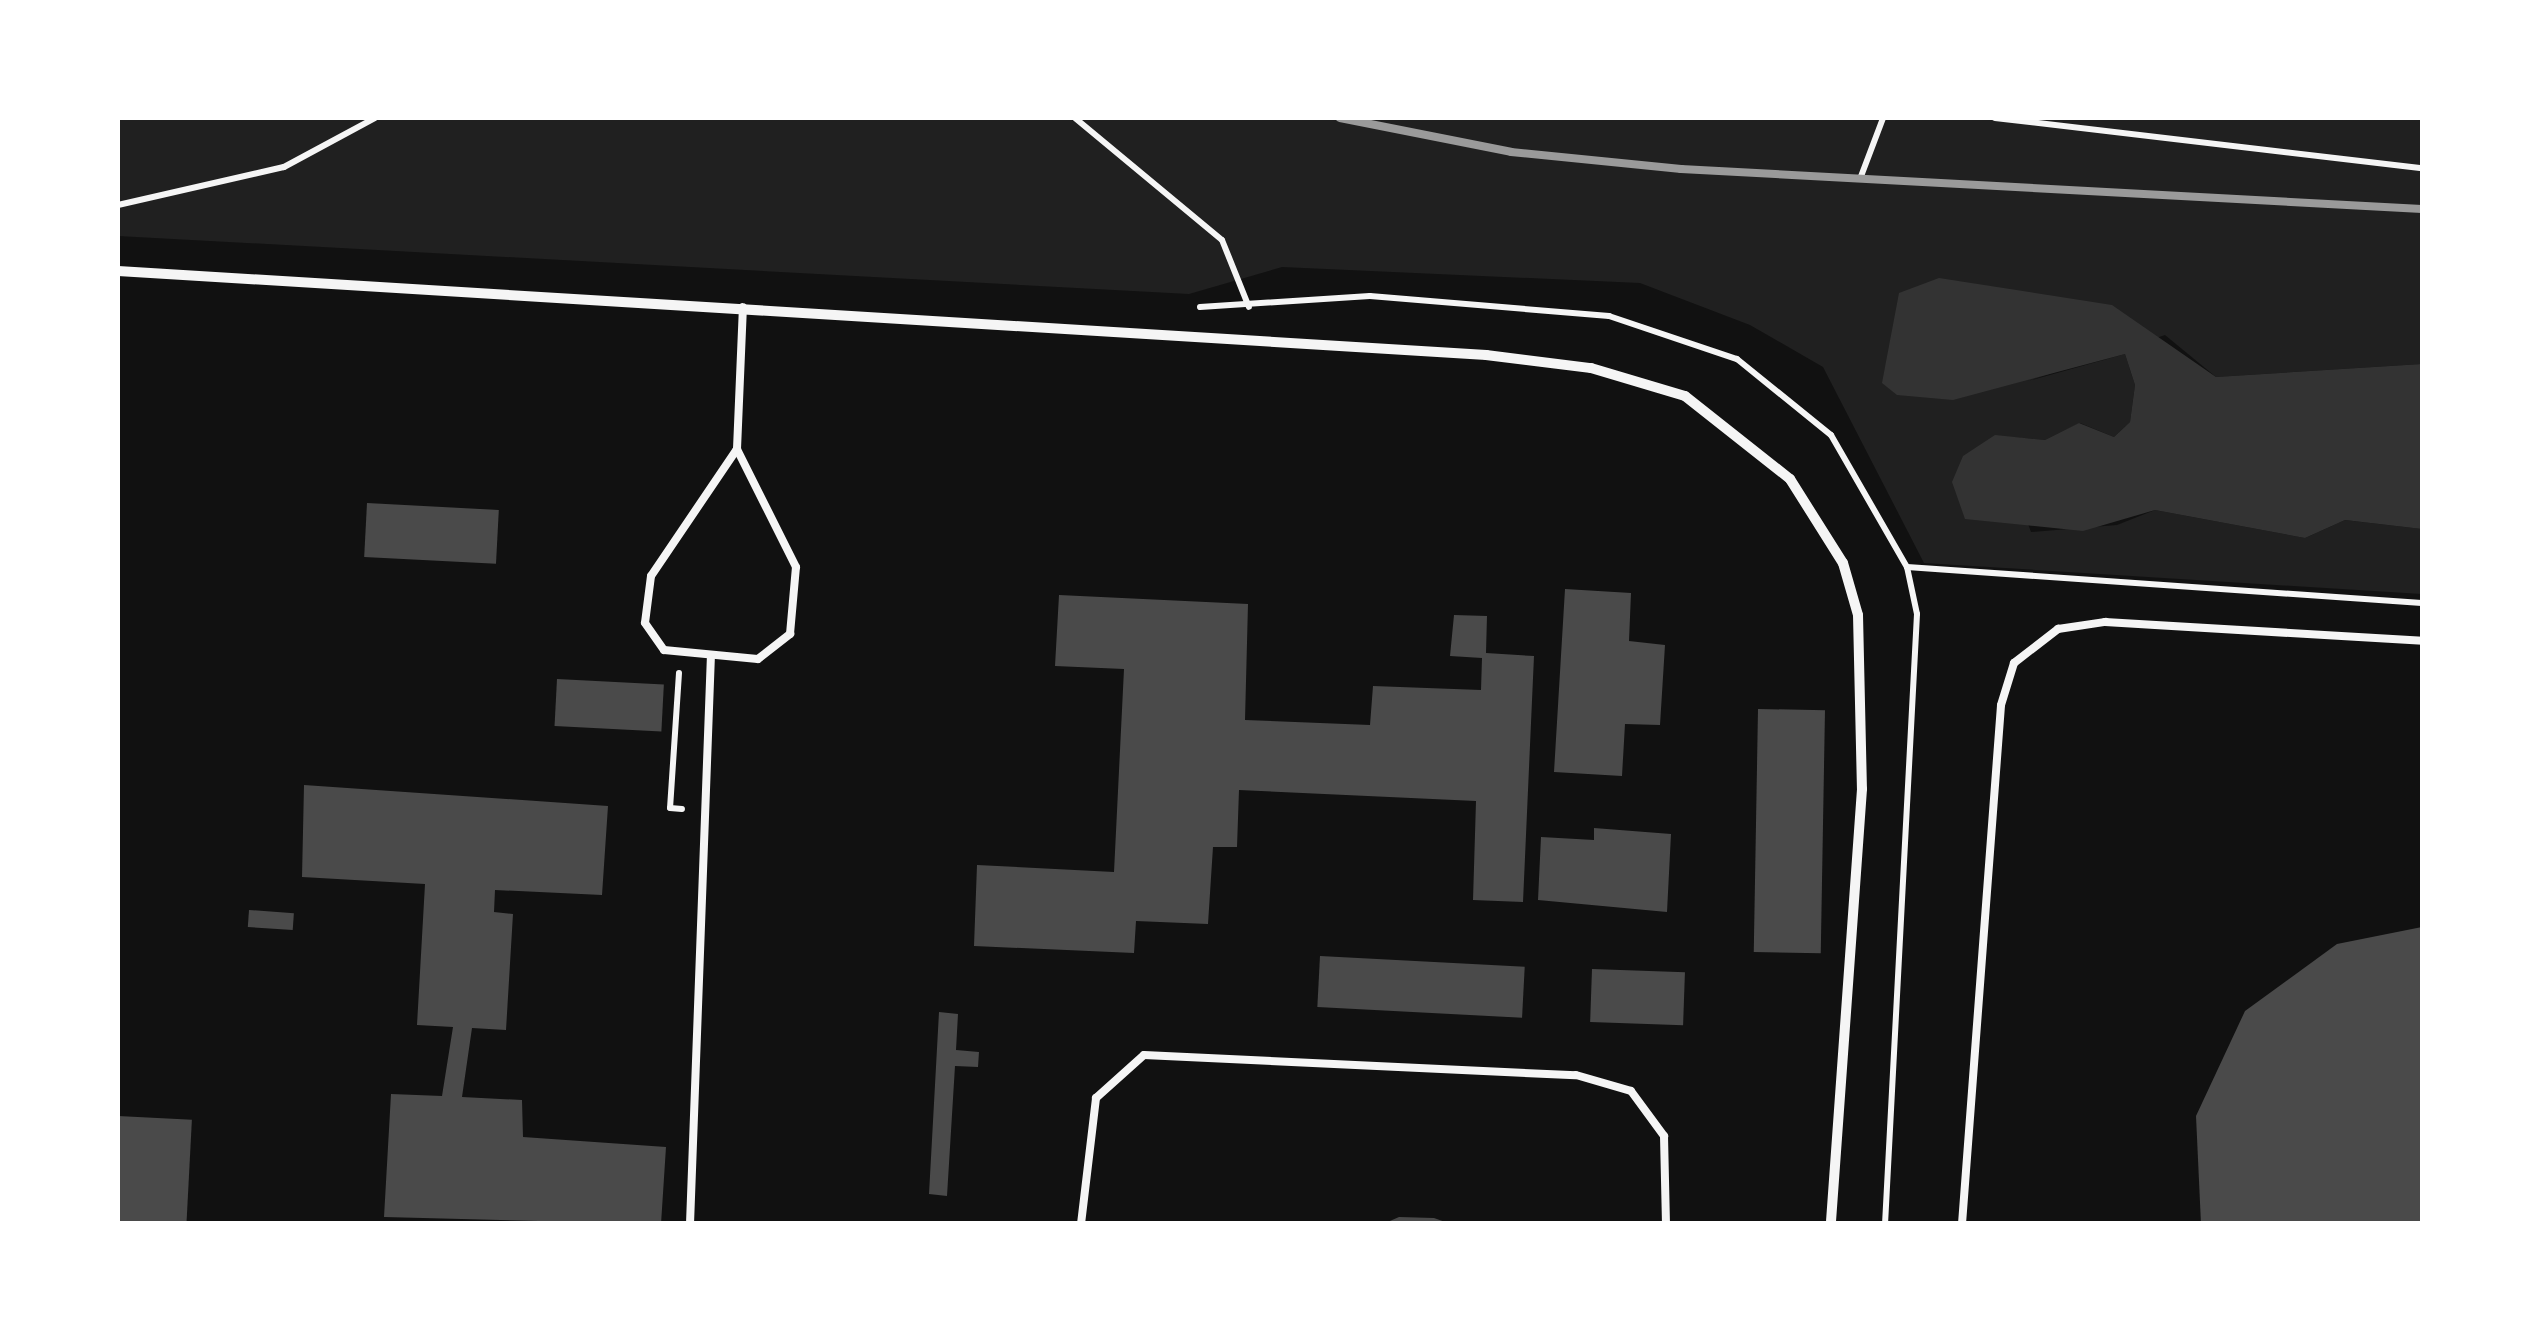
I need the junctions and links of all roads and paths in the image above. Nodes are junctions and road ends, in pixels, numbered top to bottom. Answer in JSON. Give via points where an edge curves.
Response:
{"nodes":[{"id":1,"x":376,"y":118,"type":"edge"},
{"id":2,"x":1075,"y":118,"type":"edge"},
{"id":3,"x":1884,"y":118,"type":"edge"},
{"id":4,"x":1994,"y":118,"type":"edge"},
{"id":5,"x":2422,"y":168,"type":"edge"},
{"id":6,"x":1860,"y":179,"type":"dead end"},
{"id":7,"x":118,"y":205,"type":"edge"},
{"id":8,"x":118,"y":271,"type":"edge"},
{"id":9,"x":743,"y":305,"type":"junction"},
{"id":10,"x":737,"y":449,"type":"junction"},
{"id":11,"x":1907,"y":567,"type":"junction"},
{"id":12,"x":2422,"y":603,"type":"edge"},
{"id":13,"x":2422,"y":641,"type":"edge"},
{"id":14,"x":680,"y":652,"type":"junction"},
{"id":15,"x":711,"y":655,"type":"junction"},
{"id":16,"x":706,"y":812,"type":"junction"},
{"id":17,"x":690,"y":1224,"type":"edge"},
{"id":18,"x":1080,"y":1224,"type":"edge"},
{"id":19,"x":1666,"y":1224,"type":"edge"},
{"id":20,"x":1832,"y":1224,"type":"edge"},
{"id":21,"x":1885,"y":1224,"type":"edge"},
{"id":22,"x":1962,"y":1224,"type":"edge"}],
"edges":[{"from":1,"to":7,"type":"path","via":[[284,167]]},
{"from":2,"to":11,"type":"path","via":[[1222,240],[1249,306],[1370,296],[1538,306],[1677,334],[1766,376],[1831,435]]},
{"from":3,"to":6,"type":"path"},
{"from":4,"to":5,"type":"path"},
{"from":8,"to":9,"type":"street"},
{"from":9,"to":10,"type":"lane"},
{"from":9,"to":20,"type":"street","via":[[1591,368],[1685,396],[1761,450],[1843,563],[1866,680]]},
{"from":10,"to":14,"type":"lane","via":[[651,576],[645,623],[664,650]]},
{"from":10,"to":15,"type":"lane","via":[[796,567],[790,634],[758,659]]},
{"from":11,"to":12,"type":"path"},
{"from":11,"to":21,"type":"path","via":[[1918,614]]},
{"from":13,"to":22,"type":"lane","via":[[2105,622],[2058,629],[2014,663],[2001,705]]},
{"from":14,"to":15,"type":"lane"},
{"from":14,"to":16,"type":"path","via":[[670,808]]},
{"from":15,"to":16,"type":"lane"},
{"from":16,"to":17,"type":"lane"},
{"from":18,"to":19,"type":"lane","via":[[1096,1098],[1144,1055],[1576,1074],[1631,1091],[1664,1136]]}]}
